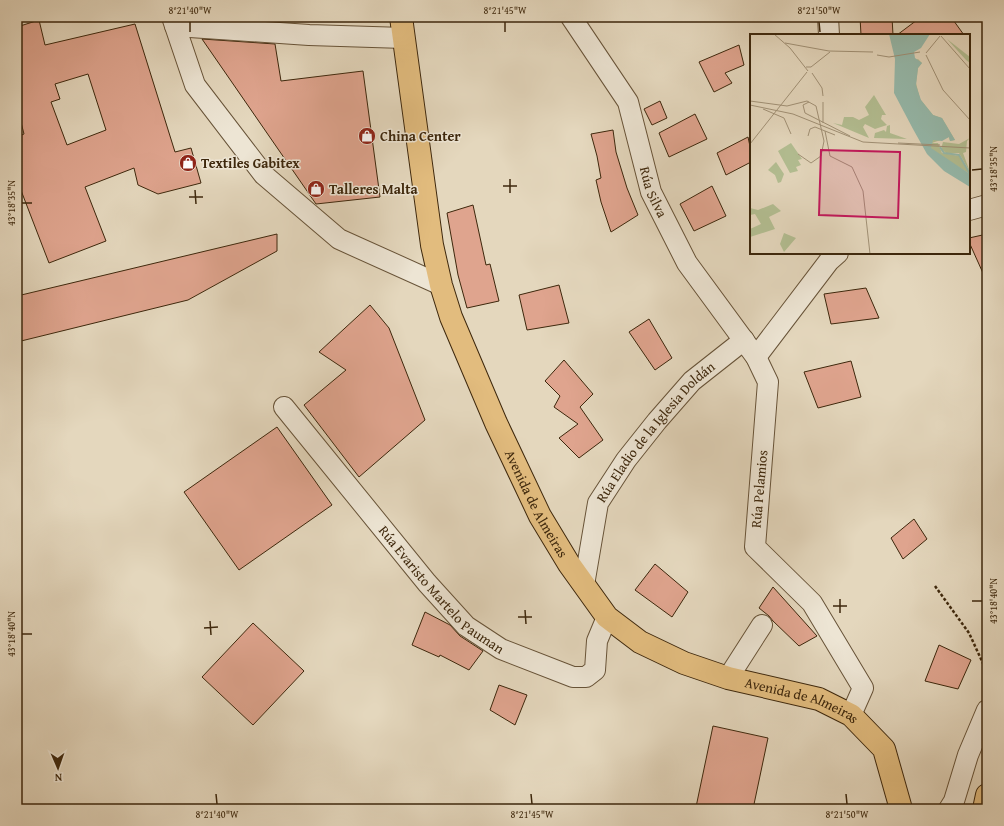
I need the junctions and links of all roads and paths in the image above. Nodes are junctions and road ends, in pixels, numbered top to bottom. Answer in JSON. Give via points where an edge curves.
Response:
{"nodes":[{"id":1,"x":402,"y":17,"type":"edge"},
{"id":2,"x":571,"y":17,"type":"edge"},
{"id":3,"x":828,"y":17,"type":"edge"},
{"id":4,"x":174,"y":21,"type":"edge"},
{"id":5,"x":829,"y":34,"type":"edge"},
{"id":6,"x":404,"y":38,"type":"junction"},
{"id":7,"x":987,"y":205,"type":"edge"},
{"id":8,"x":970,"y":210,"type":"edge"},
{"id":9,"x":837,"y":254,"type":"edge"},
{"id":10,"x":441,"y":285,"type":"junction"},
{"id":11,"x":744,"y":340,"type":"junction"},
{"id":12,"x":756,"y":357,"type":"junction"},
{"id":13,"x":284,"y":408,"type":"dead end"},
{"id":14,"x":584,"y":585,"type":"junction"},
{"id":15,"x":935,"y":586,"type":"dead end"},
{"id":16,"x":607,"y":617,"type":"junction"},
{"id":17,"x":762,"y":625,"type":"dead end"},
{"id":18,"x":987,"y":672,"type":"edge"},
{"id":19,"x":728,"y":678,"type":"junction"},
{"id":20,"x":987,"y":710,"type":"edge"},
{"id":21,"x":851,"y":715,"type":"junction"},
{"id":22,"x":987,"y":795,"type":"edge"},
{"id":23,"x":901,"y":809,"type":"edge"},
{"id":24,"x":949,"y":809,"type":"edge"},
{"id":25,"x":984,"y":809,"type":"edge"}],
"edges":[{"from":1,"to":6,"type":"main road","name":"Avenida de Almeiras"},
{"from":2,"to":11,"type":"street","name":"Rúa Silva","via":[[628,102],[651,192],[687,263]]},
{"from":3,"to":5,"type":"street"},
{"from":4,"to":6,"type":"street","via":[[309,35]]},
{"from":4,"to":10,"type":"street","via":[[195,85],[264,175],[339,239]]},
{"from":6,"to":10,"type":"main road","name":"Avenida de Almeiras","via":[[432,244]]},
{"from":7,"to":8,"type":"street"},
{"from":9,"to":12,"type":"street","via":[[828,261]]},
{"from":10,"to":14,"type":"main road","name":"Avenida de Almeiras","via":[[451,318],[499,430],[540,516]]},
{"from":11,"to":12,"type":"street","name":"Rúa Silva"},
{"from":11,"to":14,"type":"street","name":"Rúa Eladio de la Iglesia Doldán","via":[[692,381],[626,460],[598,503]]},
{"from":12,"to":21,"type":"street","name":"Rúa Pelamios","via":[[768,382],[755,547],[812,603],[863,688]]},
{"from":13,"to":16,"type":"street","name":"Rúa Evaristo Martelo Pauman","via":[[466,626],[501,649],[573,677],[586,677],[595,670],[597,641]]},
{"from":14,"to":16,"type":"main road","name":"Avenida de Almeiras"},
{"from":15,"to":18,"type":"path","via":[[969,633]]},
{"from":16,"to":19,"type":"main road","name":"Avenida de Almeiras","via":[[640,642],[684,663]]},
{"from":17,"to":19,"type":"street"},
{"from":19,"to":21,"type":"main road","name":"Avenida de Almeiras","via":[[819,699]]},
{"from":20,"to":24,"type":"street"},
{"from":21,"to":23,"type":"main road","name":"Avenida de Almeiras","via":[[884,749]]},
{"from":22,"to":25,"type":"main road"}]}
